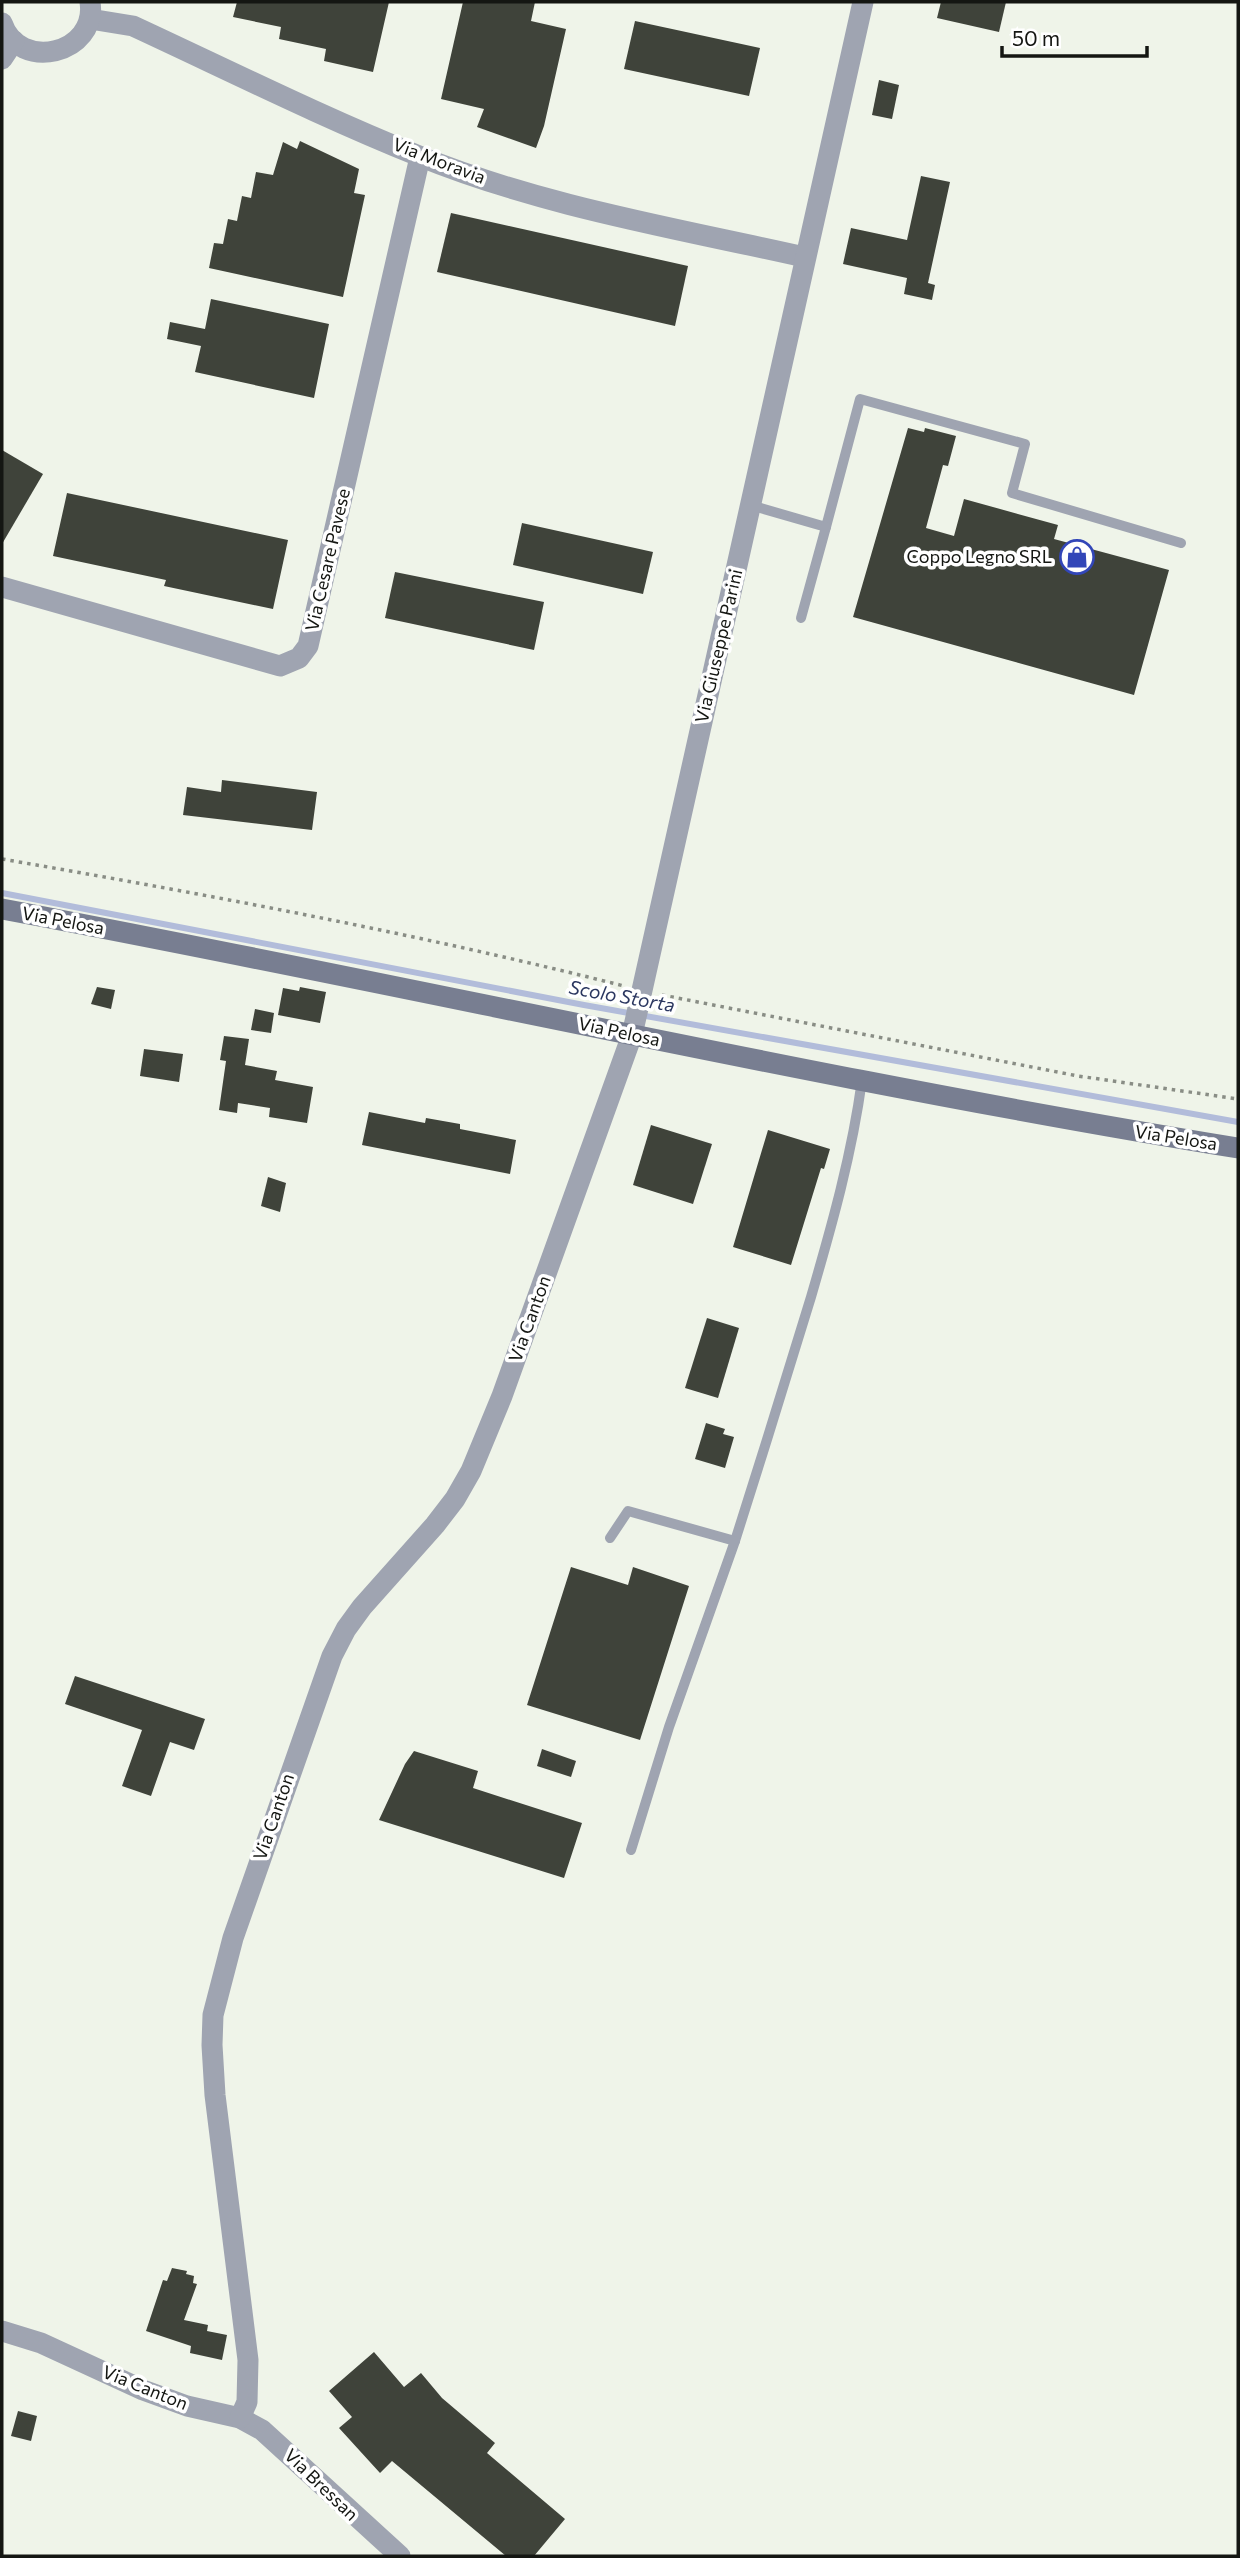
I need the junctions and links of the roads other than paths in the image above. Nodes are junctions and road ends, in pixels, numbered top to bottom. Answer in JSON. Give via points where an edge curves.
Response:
{"nodes":[{"id":1,"x":863,"y":2,"type":"edge"},
{"id":2,"x":90,"y":10,"type":"edge"},
{"id":3,"x":2,"y":23,"type":"edge"},
{"id":4,"x":8,"y":50,"type":"edge"},
{"id":5,"x":420,"y":157,"type":"junction"},
{"id":6,"x":804,"y":257,"type":"junction"},
{"id":7,"x":750,"y":505,"type":"junction"},
{"id":8,"x":826,"y":527,"type":"junction"},
{"id":9,"x":1181,"y":543,"type":"dead end"},
{"id":10,"x":2,"y":587,"type":"edge"},
{"id":11,"x":801,"y":618,"type":"dead end"},
{"id":12,"x":2,"y":909,"type":"edge"},
{"id":13,"x":633,"y":1030,"type":"junction"},
{"id":14,"x":862,"y":1080,"type":"junction"},
{"id":15,"x":1238,"y":1148,"type":"edge"},
{"id":16,"x":610,"y":1538,"type":"dead end"},
{"id":17,"x":735,"y":1541,"type":"junction"},
{"id":18,"x":631,"y":1850,"type":"dead end"},
{"id":19,"x":2,"y":2330,"type":"edge"},
{"id":20,"x":240,"y":2418,"type":"junction"},
{"id":21,"x":400,"y":2556,"type":"edge"}],
"edges":[{"from":1,"to":6,"type":"street","name":"Via Giuseppe Parini"},
{"from":2,"to":4,"type":"street","via":[[76,41],[53,53]]},
{"from":2,"to":5,"type":"street","name":"Via Moravia"},
{"from":3,"to":4,"type":"street"},
{"from":5,"to":6,"type":"street","name":"Via Moravia","via":[[550,200]]},
{"from":5,"to":10,"type":"street","name":"Via Cesare Pavese","via":[[308,646],[299,658],[281,666]]},
{"from":6,"to":7,"type":"street","name":"Via Giuseppe Parini"},
{"from":7,"to":8,"type":"lane"},
{"from":7,"to":13,"type":"street","name":"Via Giuseppe Parini"},
{"from":8,"to":9,"type":"lane","via":[[860,399],[1025,444],[1012,493]]},
{"from":8,"to":11,"type":"lane"},
{"from":12,"to":13,"type":"main road","name":"Via Pelosa"},
{"from":13,"to":14,"type":"main road","name":"Via Pelosa"},
{"from":13,"to":20,"type":"street","name":"Via Canton","via":[[471,1471],[435,1525],[362,1607],[332,1656],[229,1950],[213,2015],[212,2045],[248,2361],[247,2402]]},
{"from":14,"to":15,"type":"main road","name":"Via Pelosa"},
{"from":14,"to":17,"type":"lane","via":[[856,1128],[836,1209]]},
{"from":16,"to":17,"type":"lane","via":[[628,1511]]},
{"from":17,"to":18,"type":"lane"},
{"from":19,"to":20,"type":"street","name":"Via Canton","via":[[143,2390]]},
{"from":20,"to":21,"type":"street","name":"Via Bressan","via":[[282,2447]]}]}
